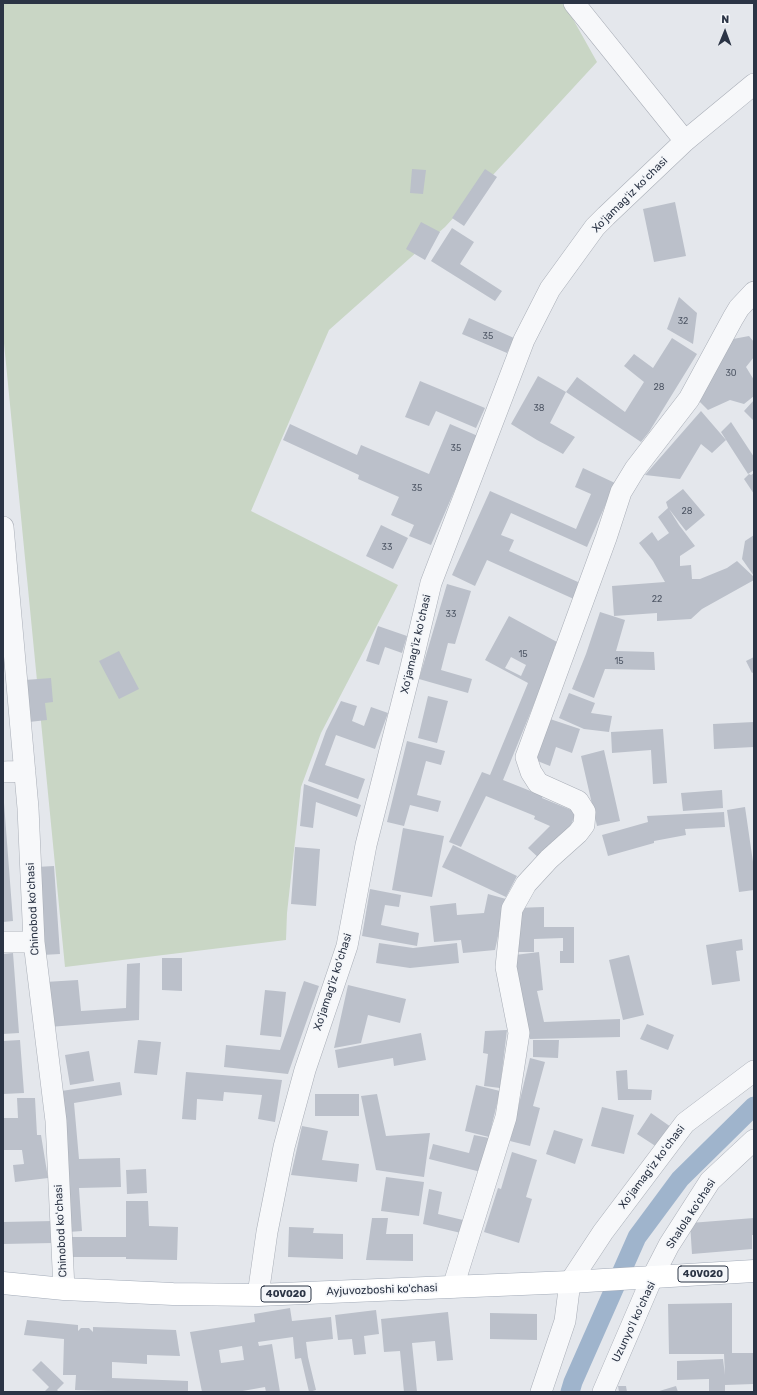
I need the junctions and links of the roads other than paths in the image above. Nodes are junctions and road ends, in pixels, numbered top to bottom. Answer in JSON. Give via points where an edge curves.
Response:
{"nodes":[{"id":1,"x":574,"y":3,"type":"edge"},
{"id":2,"x":754,"y":84,"type":"edge"},
{"id":3,"x":685,"y":140,"type":"junction"},
{"id":4,"x":754,"y":292,"type":"edge"},
{"id":5,"x":3,"y":527,"type":"edge"},
{"id":6,"x":5,"y":564,"type":"edge"},
{"id":7,"x":25,"y":771,"type":"junction"},
{"id":8,"x":3,"y":772,"type":"edge"},
{"id":9,"x":3,"y":942,"type":"edge"},
{"id":10,"x":34,"y":942,"type":"junction"},
{"id":11,"x":754,"y":1071,"type":"edge"},
{"id":12,"x":754,"y":1140,"type":"edge"},
{"id":13,"x":754,"y":1271,"type":"edge"},
{"id":14,"x":652,"y":1278,"type":"junction"},
{"id":15,"x":570,"y":1282,"type":"junction"},
{"id":16,"x":3,"y":1283,"type":"edge"},
{"id":17,"x":453,"y":1287,"type":"junction"},
{"id":18,"x":64,"y":1289,"type":"junction"},
{"id":19,"x":258,"y":1295,"type":"junction"},
{"id":20,"x":541,"y":1392,"type":"edge"},
{"id":21,"x":603,"y":1392,"type":"edge"}],
"edges":[{"from":1,"to":3,"type":"street"},
{"from":2,"to":3,"type":"street","name":"Xoʻjamagʻiz koʻchasi"},
{"from":3,"to":19,"type":"street","name":"Xoʻjamagʻiz koʻchasi","via":[[595,228],[550,289],[524,340],[431,583],[366,845],[347,946],[305,1070],[284,1147],[267,1232]]},
{"from":4,"to":17,"type":"street","via":[[739,308],[689,399],[635,469],[621,492],[526,757],[538,783],[578,801],[585,812],[584,825],[526,884],[512,909],[506,967],[519,1033],[506,1117]]},
{"from":5,"to":6,"type":"street","name":"Chinobod koʻchasi"},
{"from":6,"to":7,"type":"street","name":"Chinobod koʻchasi"},
{"from":7,"to":8,"type":"street"},
{"from":7,"to":10,"type":"street","name":"Chinobod koʻchasi"},
{"from":9,"to":10,"type":"street"},
{"from":10,"to":18,"type":"street","name":"Chinobod koʻchasi","via":[[56,1121]]},
{"from":11,"to":15,"type":"street","name":"Xoʻjamagʻiz koʻchasi","via":[[685,1123],[603,1232]]},
{"from":12,"to":14,"type":"street","name":"Shalola ko'chasi","via":[[710,1181],[669,1245]]},
{"from":13,"to":14,"type":"main road","name":"Uzunyoʻl koʻchasi","number":"40V020"},
{"from":14,"to":15,"type":"main road","number":"40V020"},
{"from":14,"to":21,"type":"street","name":"Uzunyoʻl koʻchasi"},
{"from":15,"to":17,"type":"main road","name":"Ayjuvozboshi ko'chasi","number":"40V020"},
{"from":15,"to":20,"type":"street","via":[[565,1321]]},
{"from":16,"to":18,"type":"main road","name":"Ayjuvozboshi ko'chasi","number":"40V020"},
{"from":17,"to":19,"type":"main road","name":"Ayjuvozboshi ko'chasi","number":"40V020"},
{"from":18,"to":19,"type":"main road","name":"Ayjuvozboshi ko'chasi","number":"40V020"}]}
